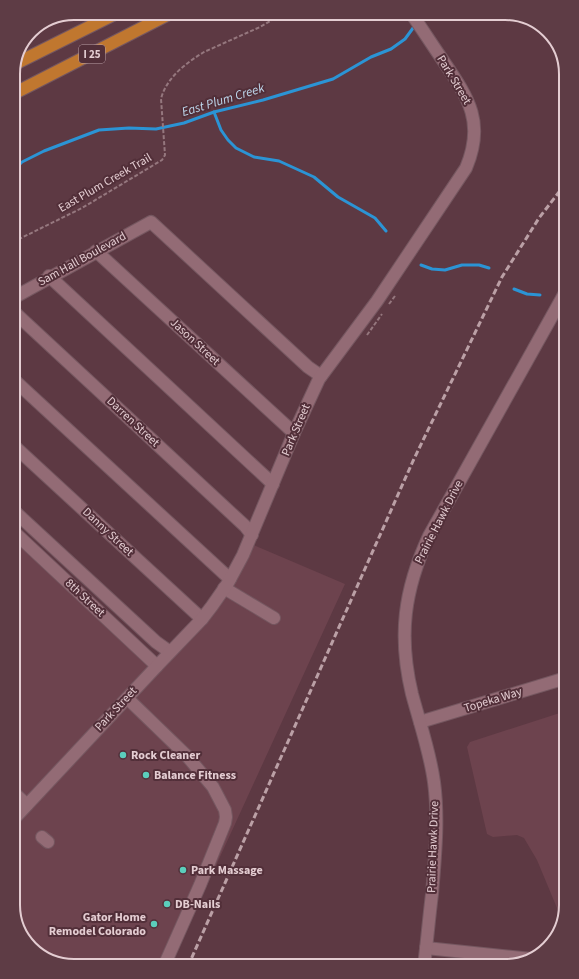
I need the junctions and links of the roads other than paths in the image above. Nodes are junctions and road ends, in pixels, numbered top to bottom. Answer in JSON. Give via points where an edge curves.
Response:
{"nodes":[{"id":1,"x":104,"y":20,"type":"edge"},
{"id":2,"x":157,"y":20,"type":"edge"},
{"id":3,"x":416,"y":20,"type":"edge"},
{"id":4,"x":81,"y":32,"type":"junction"},
{"id":5,"x":25,"y":51,"type":"edge"},
{"id":6,"x":22,"y":60,"type":"edge"},
{"id":7,"x":20,"y":90,"type":"edge"},
{"id":8,"x":96,"y":251,"type":"junction"},
{"id":9,"x":49,"y":276,"type":"junction"},
{"id":10,"x":20,"y":294,"type":"edge"},
{"id":11,"x":559,"y":304,"type":"edge"},
{"id":12,"x":20,"y":317,"type":"edge"},
{"id":13,"x":321,"y":376,"type":"junction"},
{"id":14,"x":20,"y":386,"type":"edge"},
{"id":15,"x":294,"y":433,"type":"junction"},
{"id":16,"x":20,"y":451,"type":"edge"},
{"id":17,"x":273,"y":484,"type":"junction"},
{"id":18,"x":20,"y":516,"type":"edge"},
{"id":19,"x":252,"y":535,"type":"junction"},
{"id":20,"x":20,"y":538,"type":"edge"},
{"id":21,"x":227,"y":584,"type":"junction"},
{"id":22,"x":274,"y":618,"type":"dead end"},
{"id":23,"x":202,"y":619,"type":"junction"},
{"id":24,"x":170,"y":652,"type":"junction"},
{"id":25,"x":157,"y":666,"type":"junction"},
{"id":26,"x":559,"y":680,"type":"edge"},
{"id":27,"x":127,"y":698,"type":"junction"},
{"id":28,"x":420,"y":722,"type":"junction"},
{"id":29,"x":20,"y":798,"type":"edge"},
{"id":30,"x":27,"y":805,"type":"junction"},
{"id":31,"x":20,"y":812,"type":"edge"},
{"id":32,"x":426,"y":948,"type":"junction"},
{"id":33,"x":517,"y":957,"type":"edge"},
{"id":34,"x":167,"y":959,"type":"edge"},
{"id":35,"x":425,"y":959,"type":"edge"}],
"edges":[{"from":1,"to":4,"type":"highway","number":"I 25"},
{"from":2,"to":7,"type":"highway","number":"I 25"},
{"from":3,"to":13,"type":"street","name":"Park Street","via":[[471,108],[473,148],[466,168],[377,301]]},
{"from":4,"to":5,"type":"highway"},
{"from":4,"to":6,"type":"highway","number":"I 25"},
{"from":8,"to":9,"type":"street","name":"Sam Hall Boulevard"},
{"from":8,"to":13,"type":"street","name":"Sam Hall Boulevard","via":[[151,222],[308,367]]},
{"from":8,"to":15,"type":"street","name":"Jason Street"},
{"from":9,"to":10,"type":"street","name":"Sam Hall Boulevard"},
{"from":9,"to":17,"type":"street"},
{"from":11,"to":28,"type":"street","name":"Prairie Hawk Drive","via":[[438,519],[416,565],[405,615],[404,645],[408,675]]},
{"from":12,"to":19,"type":"street","name":"Darren Street"},
{"from":13,"to":15,"type":"street","name":"Park Street"},
{"from":14,"to":21,"type":"street"},
{"from":15,"to":17,"type":"street","name":"Park Street"},
{"from":16,"to":23,"type":"street","name":"Danny Street"},
{"from":17,"to":19,"type":"street","name":"Park Street"},
{"from":18,"to":24,"type":"street"},
{"from":19,"to":21,"type":"street","name":"Park Street"},
{"from":20,"to":25,"type":"street","name":"8th Street"},
{"from":21,"to":22,"type":"street"},
{"from":21,"to":23,"type":"street","name":"Park Street"},
{"from":23,"to":24,"type":"street","name":"Park Street"},
{"from":24,"to":25,"type":"street","name":"Park Street"},
{"from":25,"to":27,"type":"street","name":"Park Street"},
{"from":26,"to":28,"type":"street","name":"Topeka Way"},
{"from":27,"to":30,"type":"street","name":"Park Street"},
{"from":27,"to":34,"type":"street","via":[[187,756],[213,787],[225,810],[225,823]]},
{"from":28,"to":32,"type":"street","name":"Prairie Hawk Drive","via":[[434,782],[436,825],[435,863]]},
{"from":29,"to":30,"type":"street"},
{"from":30,"to":31,"type":"street","name":"Park Street"},
{"from":32,"to":33,"type":"street"},
{"from":32,"to":35,"type":"street","name":"Prairie Hawk Drive"}]}
